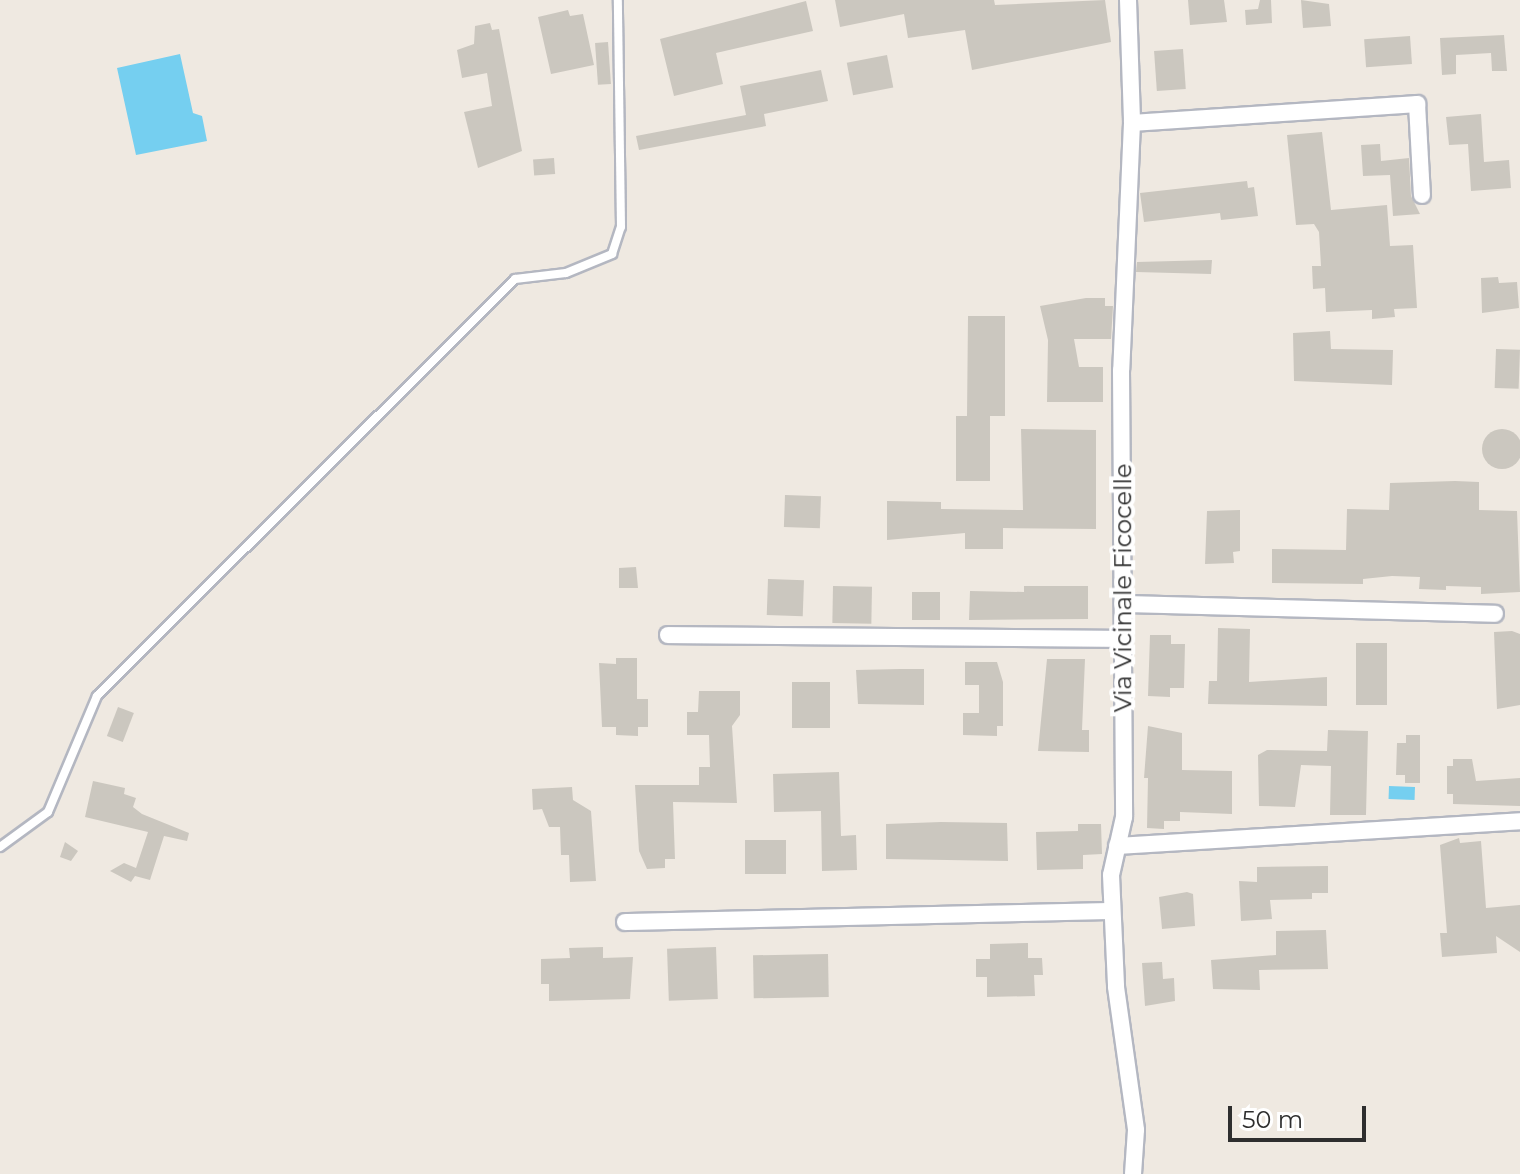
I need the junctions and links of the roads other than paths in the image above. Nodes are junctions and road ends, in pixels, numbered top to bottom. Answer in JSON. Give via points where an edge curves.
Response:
{"nodes":[{"id":1,"x":618,"y":0,"type":"edge"},
{"id":2,"x":1128,"y":0,"type":"edge"},
{"id":3,"x":1132,"y":123,"type":"junction"},
{"id":4,"x":1422,"y":195,"type":"dead end"},
{"id":5,"x":1125,"y":604,"type":"junction"},
{"id":6,"x":1495,"y":614,"type":"dead end"},
{"id":7,"x":668,"y":635,"type":"dead end"},
{"id":8,"x":1124,"y":639,"type":"junction"},
{"id":9,"x":1520,"y":821,"type":"edge"},
{"id":10,"x":1117,"y":846,"type":"junction"},
{"id":11,"x":0,"y":847,"type":"edge"},
{"id":12,"x":1112,"y":911,"type":"junction"},
{"id":13,"x":625,"y":922,"type":"dead end"},
{"id":14,"x":1133,"y":1174,"type":"edge"}],
"edges":[{"from":1,"to":11,"type":"lane","via":[[621,227],[612,254],[566,273],[515,279],[97,696],[48,812]]},
{"from":2,"to":3,"type":"street","name":"Via Vicinale Ficocelle"},
{"from":3,"to":4,"type":"street","via":[[1417,104]]},
{"from":3,"to":5,"type":"street","name":"Via Vicinale Ficocelle","via":[[1121,370]]},
{"from":5,"to":6,"type":"street"},
{"from":5,"to":8,"type":"street","name":"Via Vicinale Ficocelle"},
{"from":7,"to":8,"type":"street"},
{"from":8,"to":10,"type":"street","name":"Via Vicinale Ficocelle","via":[[1124,817]]},
{"from":9,"to":10,"type":"street"},
{"from":10,"to":12,"type":"street","name":"Via Vicinale Ficocelle"},
{"from":12,"to":13,"type":"street"},
{"from":12,"to":14,"type":"street","name":"Via Vicinale Ficocelle","via":[[1116,987],[1136,1130]]}]}
